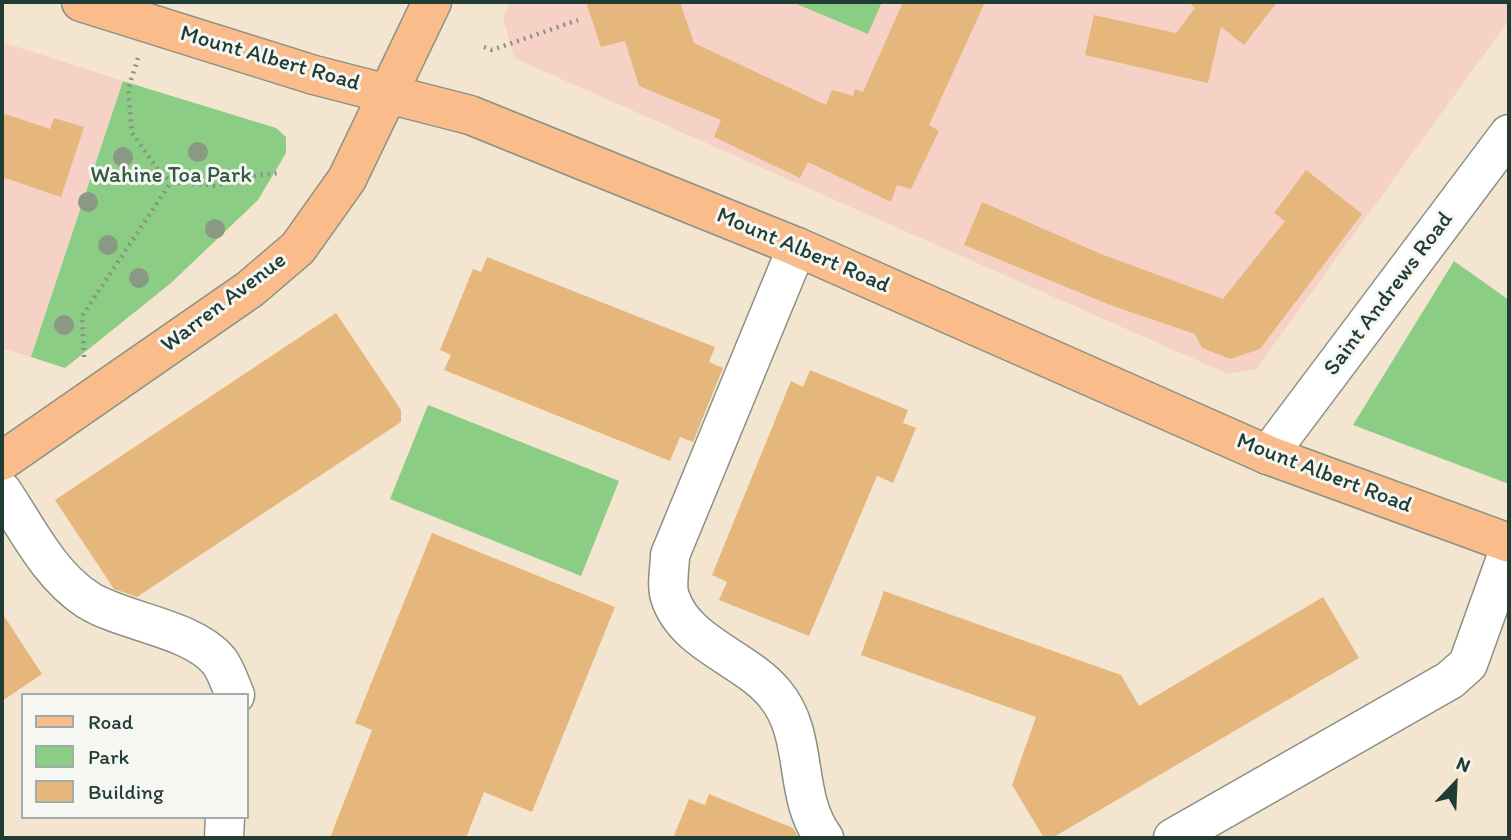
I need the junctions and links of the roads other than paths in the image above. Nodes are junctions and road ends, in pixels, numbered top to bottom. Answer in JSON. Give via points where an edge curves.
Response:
{"nodes":[{"id":1,"x":81,"y":2,"type":"edge"},
{"id":2,"x":432,"y":2,"type":"edge"},
{"id":3,"x":145,"y":15,"type":"edge"},
{"id":4,"x":390,"y":93,"type":"junction"},
{"id":5,"x":1509,"y":134,"type":"edge"},
{"id":6,"x":797,"y":247,"type":"junction"},
{"id":7,"x":1269,"y":455,"type":"junction"},
{"id":8,"x":2,"y":461,"type":"edge"},
{"id":9,"x":2,"y":491,"type":"edge"},
{"id":10,"x":1509,"y":544,"type":"edge"},
{"id":11,"x":1509,"y":550,"type":"edge"},
{"id":12,"x":234,"y":693,"type":"edge"},
{"id":13,"x":225,"y":819,"type":"edge"},
{"id":14,"x":224,"y":838,"type":"edge"},
{"id":15,"x":824,"y":838,"type":"edge"},
{"id":16,"x":1173,"y":838,"type":"edge"}],
"edges":[{"from":1,"to":3,"type":"main road","name":"Mount Albert Road"},
{"from":2,"to":4,"type":"main road","name":"Warren Avenue"},
{"from":3,"to":4,"type":"main road","name":"Mount Albert Road","via":[[314,75]]},
{"from":4,"to":6,"type":"main road","name":"Mount Albert Road","via":[[470,116]]},
{"from":4,"to":8,"type":"main road","name":"Warren Avenue","via":[[347,178],[298,248],[250,289]]},
{"from":5,"to":7,"type":"street","name":"Saint Andrews Road"},
{"from":6,"to":7,"type":"main road","name":"Mount Albert Road"},
{"from":6,"to":15,"type":"street","via":[[670,555],[670,596],[686,626],[775,693],[797,736],[804,792]]},
{"from":7,"to":10,"type":"main road","name":"Mount Albert Road"},
{"from":9,"to":12,"type":"street","via":[[65,581],[112,612],[189,640],[218,660]]},
{"from":11,"to":16,"type":"street","via":[[1468,664],[1450,680]]},
{"from":13,"to":14,"type":"street"}]}
